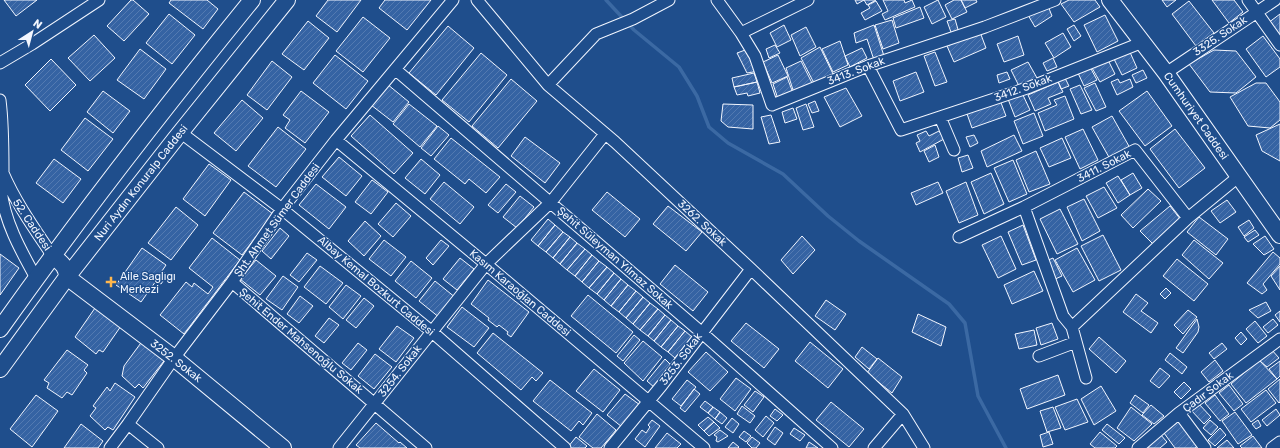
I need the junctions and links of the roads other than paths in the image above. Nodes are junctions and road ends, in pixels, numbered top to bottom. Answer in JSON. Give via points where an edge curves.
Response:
{"nodes":[{"id":1,"x":252,"y":0,"type":"edge"},
{"id":2,"x":287,"y":0,"type":"edge"},
{"id":3,"x":453,"y":0,"type":"edge"},
{"id":4,"x":477,"y":0,"type":"edge"},
{"id":5,"x":668,"y":0,"type":"edge"},
{"id":6,"x":717,"y":0,"type":"edge"},
{"id":7,"x":808,"y":0,"type":"edge"},
{"id":8,"x":1055,"y":0,"type":"edge"},
{"id":9,"x":1110,"y":0,"type":"edge"},
{"id":10,"x":1248,"y":0,"type":"edge"},
{"id":11,"x":1275,"y":0,"type":"edge"},
{"id":12,"x":93,"y":2,"type":"edge"},
{"id":13,"x":1257,"y":12,"type":"junction"},
{"id":14,"x":741,"y":33,"type":"junction"},
{"id":15,"x":1143,"y":42,"type":"junction"},
{"id":16,"x":1280,"y":45,"type":"edge"},
{"id":17,"x":0,"y":63,"type":"edge"},
{"id":18,"x":868,"y":66,"type":"junction"},
{"id":19,"x":396,"y":70,"type":"junction"},
{"id":20,"x":1166,"y":73,"type":"junction"},
{"id":21,"x":548,"y":85,"type":"junction"},
{"id":22,"x":0,"y":100,"type":"edge"},
{"id":23,"x":166,"y":108,"type":"junction"},
{"id":24,"x":940,"y":117,"type":"junction"},
{"id":25,"x":154,"y":123,"type":"junction"},
{"id":26,"x":181,"y":132,"type":"junction"},
{"id":27,"x":604,"y":134,"type":"junction"},
{"id":28,"x":336,"y":140,"type":"junction"},
{"id":29,"x":954,"y":150,"type":"dead end"},
{"id":30,"x":3,"y":173,"type":"junction"},
{"id":31,"x":1238,"y":177,"type":"junction"},
{"id":32,"x":551,"y":202,"type":"junction"},
{"id":33,"x":1024,"y":207,"type":"junction"},
{"id":34,"x":282,"y":209,"type":"junction"},
{"id":35,"x":1188,"y":218,"type":"junction"},
{"id":36,"x":1280,"y":235,"type":"edge"},
{"id":37,"x":959,"y":237,"type":"dead end"},
{"id":38,"x":52,"y":255,"type":"junction"},
{"id":39,"x":486,"y":264,"type":"junction"},
{"id":40,"x":751,"y":269,"type":"junction"},
{"id":41,"x":67,"y":277,"type":"junction"},
{"id":42,"x":36,"y":278,"type":"junction"},
{"id":43,"x":232,"y":282,"type":"junction"},
{"id":44,"x":54,"y":294,"type":"junction"},
{"id":45,"x":1072,"y":327,"type":"junction"},
{"id":46,"x":0,"y":329,"type":"edge"},
{"id":47,"x":431,"y":332,"type":"junction"},
{"id":48,"x":701,"y":332,"type":"junction"},
{"id":49,"x":1280,"y":339,"type":"edge"},
{"id":50,"x":1076,"y":342,"type":"junction"},
{"id":51,"x":1039,"y":356,"type":"dead end"},
{"id":52,"x":174,"y":358,"type":"junction"},
{"id":53,"x":0,"y":369,"type":"edge"},
{"id":54,"x":1086,"y":378,"type":"dead end"},
{"id":55,"x":649,"y":401,"type":"junction"},
{"id":56,"x":374,"y":404,"type":"junction"},
{"id":57,"x":903,"y":414,"type":"junction"},
{"id":58,"x":1179,"y":414,"type":"junction"},
{"id":59,"x":128,"y":424,"type":"junction"},
{"id":60,"x":1280,"y":442,"type":"edge"},
{"id":61,"x":110,"y":448,"type":"edge"},
{"id":62,"x":158,"y":448,"type":"edge"},
{"id":63,"x":283,"y":448,"type":"edge"},
{"id":64,"x":339,"y":448,"type":"edge"},
{"id":65,"x":426,"y":448,"type":"edge"},
{"id":66,"x":565,"y":448,"type":"edge"},
{"id":67,"x":610,"y":448,"type":"edge"},
{"id":68,"x":704,"y":448,"type":"edge"},
{"id":69,"x":832,"y":448,"type":"edge"},
{"id":70,"x":874,"y":448,"type":"edge"},
{"id":71,"x":924,"y":448,"type":"edge"},
{"id":72,"x":1138,"y":448,"type":"edge"},
{"id":73,"x":1205,"y":448,"type":"edge"},
{"id":74,"x":1272,"y":448,"type":"edge"}],
"edges":[{"from":1,"to":23,"type":"street"},
{"from":2,"to":26,"type":"street","name":"Nuri Aydın Konuralp Caddesi"},
{"from":3,"to":19,"type":"street","name":"Şht. Ahmet Sümer Caddesi"},
{"from":4,"to":21,"type":"street","name":"3262. Sokak"},
{"from":5,"to":21,"type":"street","via":[[633,19],[596,34]]},
{"from":6,"to":14,"type":"street","name":"3413. Sokak"},
{"from":7,"to":14,"type":"street"},
{"from":8,"to":18,"type":"street","name":"3413. Sokak"},
{"from":9,"to":15,"type":"street","name":"Cumhuriyet Caddesi"},
{"from":10,"to":13,"type":"street"},
{"from":11,"to":13,"type":"street","name":"3325. Sokak"},
{"from":12,"to":17,"type":"street"},
{"from":13,"to":16,"type":"street"},
{"from":13,"to":20,"type":"street","name":"3325. Sokak"},
{"from":14,"to":18,"type":"street","name":"3413. Sokak","via":[[754,56],[772,105]]},
{"from":15,"to":20,"type":"street","name":"Cumhuriyet Caddesi"},
{"from":15,"to":24,"type":"street","name":"3412. Sokak","via":[[1030,87]]},
{"from":18,"to":24,"type":"street","name":"3412. Sokak","via":[[901,130]]},
{"from":19,"to":28,"type":"street","name":"Şht. Ahmet Sümer Caddesi"},
{"from":19,"to":32,"type":"street","name":"Şehit Süleyman Yılmaz Sokak"},
{"from":20,"to":31,"type":"street","name":"Cumhuriyet Caddesi"},
{"from":21,"to":27,"type":"street","name":"3262. Sokak"},
{"from":22,"to":30,"type":"street","name":"52. Caddesi"},
{"from":23,"to":25,"type":"street"},
{"from":23,"to":26,"type":"street","via":[[176,107],[182,112]]},
{"from":24,"to":29,"type":"street"},
{"from":25,"to":26,"type":"street","via":[[168,138]]},
{"from":25,"to":38,"type":"street"},
{"from":26,"to":34,"type":"street","name":"Albay Kemal Bozkurt Caddesi"},
{"from":26,"to":41,"type":"street","name":"Nuri Aydın Konuralp Caddesi"},
{"from":27,"to":32,"type":"street","name":"3254. Sokak"},
{"from":27,"to":40,"type":"street","name":"3262. Sokak"},
{"from":28,"to":34,"type":"street","name":"Şht. Ahmet Sümer Caddesi"},
{"from":28,"to":39,"type":"street","name":"Kasım Karaoğlan Caddesi"},
{"from":30,"to":38,"type":"street","name":"52. Caddesi","via":[[16,200]]},
{"from":30,"to":42,"type":"street","name":"52. Caddesi","via":[[1,189],[5,210],[18,244]]},
{"from":31,"to":35,"type":"street"},
{"from":31,"to":36,"type":"street","name":"Cumhuriyet Caddesi"},
{"from":32,"to":39,"type":"street","name":"3254. Sokak"},
{"from":32,"to":48,"type":"street","name":"Şehit Süleyman Yılmaz Sokak"},
{"from":33,"to":35,"type":"street","name":"3411. Sokak","via":[[1135,150]]},
{"from":33,"to":37,"type":"street","name":"3411. Sokak"},
{"from":33,"to":45,"type":"street","via":[[1063,316]]},
{"from":34,"to":43,"type":"street","name":"Şht. Ahmet Sümer Caddesi"},
{"from":34,"to":47,"type":"street","name":"Albay Kemal Bozkurt Caddesi"},
{"from":35,"to":45,"type":"street"},
{"from":38,"to":41,"type":"street","via":[[64,265]]},
{"from":38,"to":42,"type":"street"},
{"from":39,"to":47,"type":"street","name":"3254. Sokak"},
{"from":39,"to":55,"type":"street","name":"Kasım Karaoğlan Caddesi"},
{"from":40,"to":48,"type":"street","name":"3253. Sokak"},
{"from":40,"to":57,"type":"street","name":"3262. Sokak"},
{"from":41,"to":44,"type":"street","name":"Nuri Aydın Konuralp Caddesi"},
{"from":41,"to":52,"type":"street","name":"3252. Sokak"},
{"from":42,"to":44,"type":"street","via":[[38,284]]},
{"from":42,"to":46,"type":"street"},
{"from":43,"to":52,"type":"street","name":"Şht. Ahmet Sümer Caddesi"},
{"from":43,"to":56,"type":"street","name":"Şehit Ender Mahsenoğlu Sokak"},
{"from":44,"to":53,"type":"street","name":"Nuri Aydın Konuralp Caddesi"},
{"from":45,"to":50,"type":"street"},
{"from":47,"to":56,"type":"street","name":"3254. Sokak"},
{"from":47,"to":66,"type":"street","name":"Albay Kemal Bozkurt Caddesi"},
{"from":48,"to":55,"type":"street","name":"3253. Sokak"},
{"from":48,"to":69,"type":"street","name":"Şehit Süleyman Yılmaz Sokak"},
{"from":49,"to":58,"type":"street","name":"Çadır Sokak"},
{"from":50,"to":51,"type":"street"},
{"from":50,"to":54,"type":"street"},
{"from":52,"to":59,"type":"street","name":"Şht. Ahmet Sümer Caddesi"},
{"from":52,"to":63,"type":"street","name":"3252. Sokak"},
{"from":55,"to":67,"type":"street","name":"3253. Sokak"},
{"from":55,"to":68,"type":"street","name":"Kasım Karaoğlan Caddesi"},
{"from":56,"to":64,"type":"street","name":"3254. Sokak"},
{"from":56,"to":65,"type":"street","name":"Şehit Ender Mahsenoğlu Sokak"},
{"from":57,"to":70,"type":"street"},
{"from":57,"to":71,"type":"street","name":"3262. Sokak"},
{"from":58,"to":72,"type":"street","name":"Çadır Sokak"},
{"from":58,"to":73,"type":"street"},
{"from":59,"to":61,"type":"street","name":"Şht. Ahmet Sümer Caddesi"},
{"from":59,"to":62,"type":"street"},
{"from":60,"to":74,"type":"street"}]}
